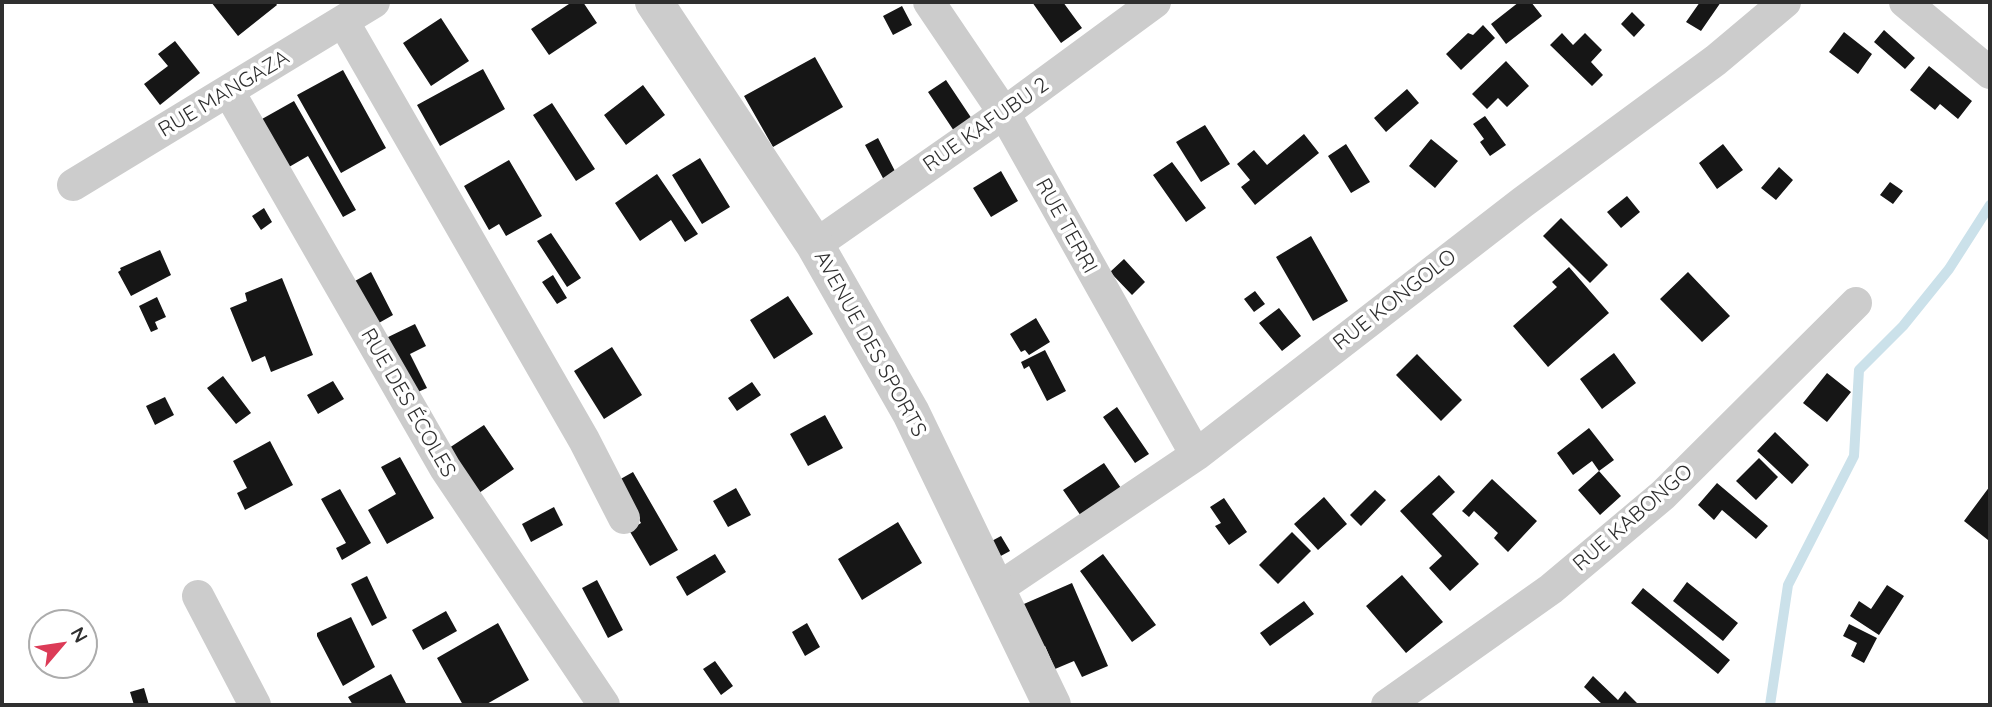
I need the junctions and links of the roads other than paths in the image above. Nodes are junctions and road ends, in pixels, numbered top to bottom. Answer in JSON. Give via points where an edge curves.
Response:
{"nodes":[{"id":1,"x":374,"y":2,"type":"edge"},
{"id":2,"x":654,"y":2,"type":"edge"},
{"id":3,"x":929,"y":2,"type":"edge"},
{"id":4,"x":1155,"y":2,"type":"edge"},
{"id":5,"x":1786,"y":2,"type":"edge"},
{"id":6,"x":1905,"y":2,"type":"edge"},
{"id":7,"x":343,"y":21,"type":"junction"},
{"id":8,"x":1990,"y":73,"type":"edge"},
{"id":9,"x":229,"y":92,"type":"junction"},
{"id":10,"x":1004,"y":113,"type":"junction"},
{"id":11,"x":73,"y":185,"type":"dead end"},
{"id":12,"x":815,"y":245,"type":"junction"},
{"id":13,"x":1856,"y":303,"type":"dead end"},
{"id":14,"x":1196,"y":454,"type":"junction"},
{"id":15,"x":624,"y":518,"type":"dead end"},
{"id":16,"x":997,"y":589,"type":"junction"},
{"id":17,"x":198,"y":596,"type":"dead end"},
{"id":18,"x":255,"y":705,"type":"edge"},
{"id":19,"x":604,"y":705,"type":"edge"},
{"id":20,"x":1052,"y":705,"type":"edge"},
{"id":21,"x":1387,"y":705,"type":"edge"}],
"edges":[{"from":1,"to":7,"type":"street","name":"RUE MANGAZA"},
{"from":2,"to":12,"type":"street","name":"AVENUE DES SPORTS"},
{"from":3,"to":10,"type":"street","name":"RUE TERRI"},
{"from":4,"to":10,"type":"street","name":"RUE KAFUBU 2"},
{"from":5,"to":14,"type":"street","name":"RUE KONGOLO"},
{"from":6,"to":8,"type":"street"},
{"from":7,"to":9,"type":"street","name":"RUE MANGAZA"},
{"from":7,"to":15,"type":"street","via":[[584,440]]},
{"from":9,"to":11,"type":"street","name":"RUE MANGAZA"},
{"from":9,"to":19,"type":"street","name":"RUE DES ÉCOLES","via":[[445,468]]},
{"from":10,"to":12,"type":"street","name":"RUE KAFUBU 2"},
{"from":10,"to":14,"type":"street","name":"RUE TERRI"},
{"from":12,"to":16,"type":"street","name":"AVENUE DES SPORTS","via":[[911,413]]},
{"from":13,"to":21,"type":"street","name":"RUE KABONGO","via":[[1663,495],[1551,589]]},
{"from":14,"to":16,"type":"street","name":"RUE KONGOLO"},
{"from":16,"to":20,"type":"street","name":"AVENUE DES SPORTS"},
{"from":17,"to":18,"type":"street"}]}
